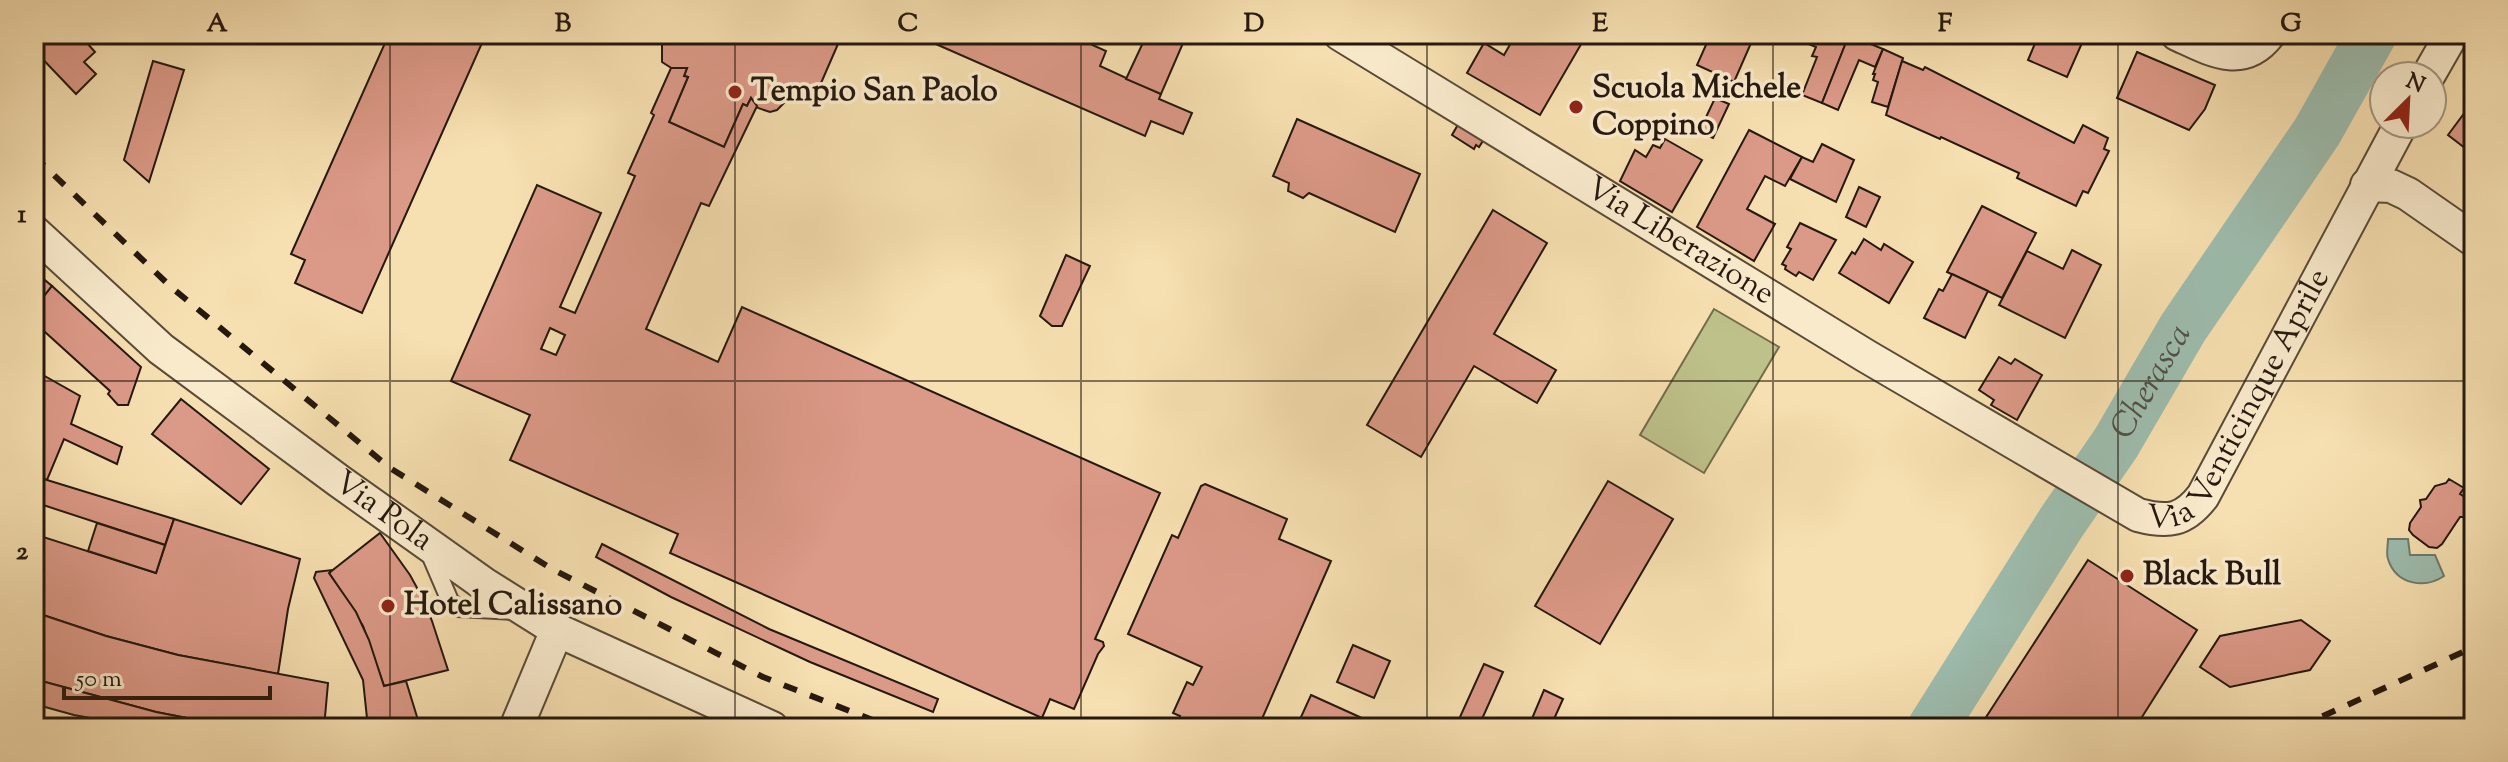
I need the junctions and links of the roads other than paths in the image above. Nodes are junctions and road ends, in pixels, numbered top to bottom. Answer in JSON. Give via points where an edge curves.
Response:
{"nodes":[{"id":1,"x":1340,"y":34,"type":"edge"},
{"id":2,"x":2177,"y":34,"type":"edge"},
{"id":3,"x":2269,"y":34,"type":"edge"},
{"id":4,"x":2452,"y":34,"type":"edge"},
{"id":5,"x":2437,"y":60,"type":"edge"},
{"id":6,"x":2392,"y":140,"type":"edge"},
{"id":7,"x":2367,"y":185,"type":"junction"},
{"id":8,"x":34,"y":232,"type":"edge"},
{"id":9,"x":2474,"y":240,"type":"edge"},
{"id":10,"x":2021,"y":445,"type":"joint"},
{"id":11,"x":557,"y":630,"type":"junction"},
{"id":12,"x":516,"y":728,"type":"edge"},
{"id":13,"x":772,"y":728,"type":"edge"}],
"edges":[{"from":1,"to":10,"type":"street","name":"Via Liberazione"},
{"from":2,"to":3,"type":"street","via":[[2215,51],[2243,54],[2260,46]]},
{"from":4,"to":5,"type":"street"},
{"from":6,"to":7,"type":"street","name":"Via Venticinque Aprile"},
{"from":7,"to":9,"type":"street","via":[[2391,186],[2408,194]]},
{"from":7,"to":10,"type":"street","name":"Via Venticinque Aprile","via":[[2192,511],[2158,521],[2138,515]]},
{"from":8,"to":11,"type":"street","name":"Via Pola","via":[[161,349],[425,543]]},
{"from":11,"to":12,"type":"street"},
{"from":11,"to":13,"type":"street","name":"Via Pola"}]}
